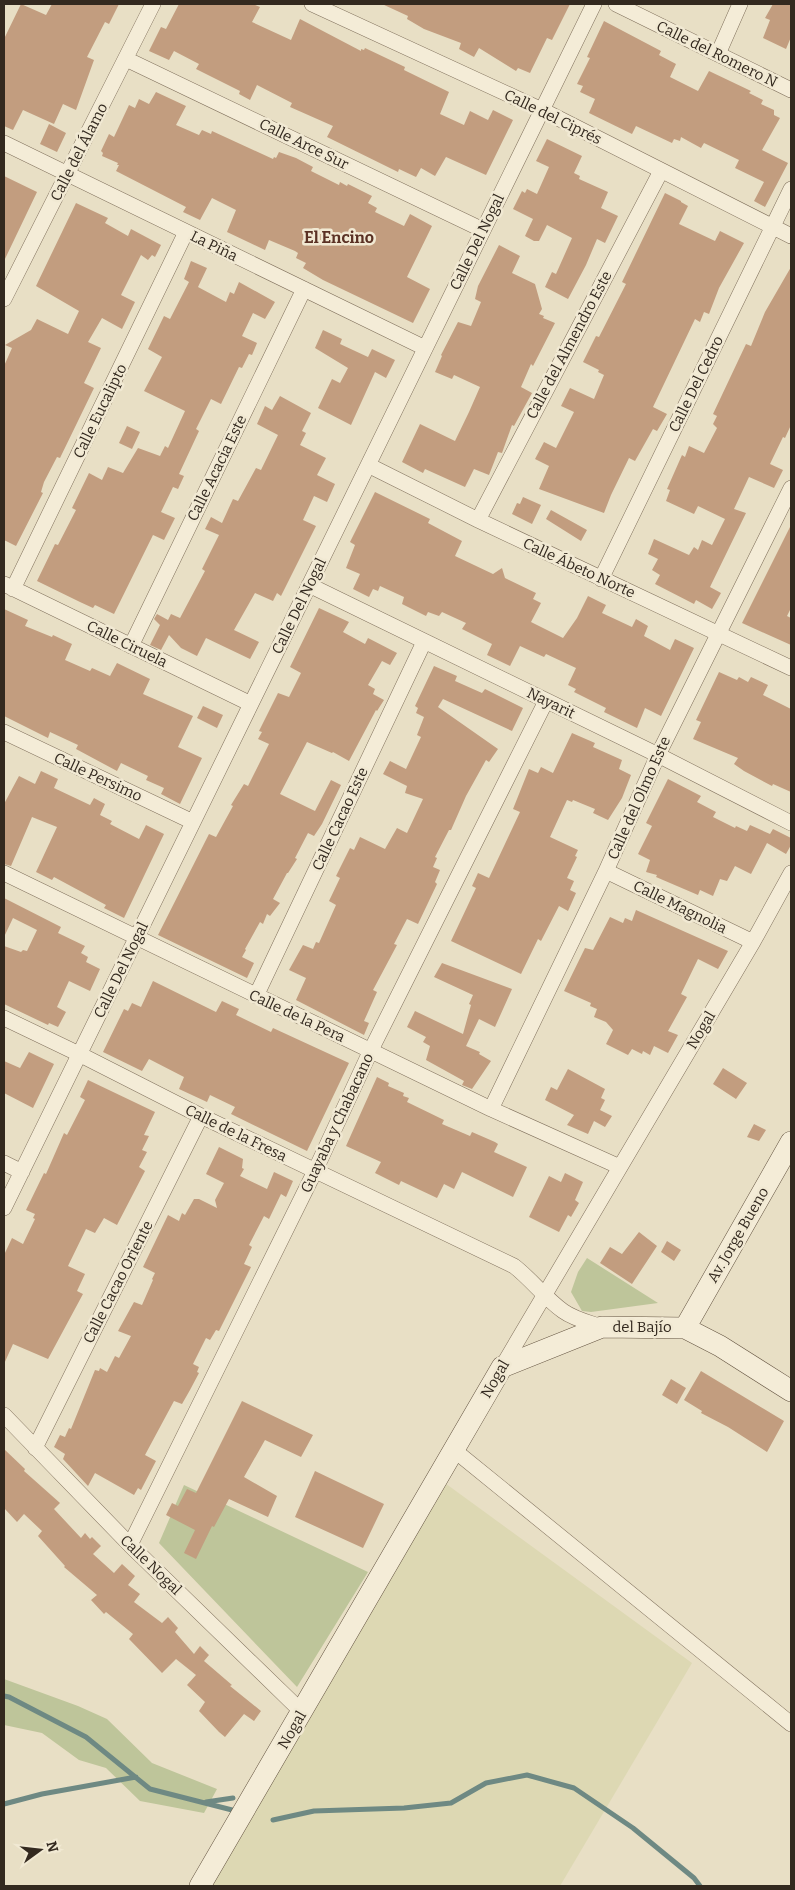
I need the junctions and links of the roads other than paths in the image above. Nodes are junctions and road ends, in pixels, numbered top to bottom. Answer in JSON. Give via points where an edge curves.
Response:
{"nodes":[{"id":1,"x":153,"y":4,"type":"edge"},
{"id":2,"x":312,"y":4,"type":"edge"},
{"id":3,"x":594,"y":4,"type":"edge"},
{"id":4,"x":616,"y":4,"type":"edge"},
{"id":5,"x":740,"y":4,"type":"edge"},
{"id":6,"x":718,"y":54,"type":"junction"},
{"id":7,"x":126,"y":58,"type":"junction"},
{"id":8,"x":791,"y":90,"type":"edge"},
{"id":9,"x":542,"y":110,"type":"junction"},
{"id":10,"x":4,"y":143,"type":"edge"},
{"id":11,"x":660,"y":171,"type":"junction"},
{"id":12,"x":68,"y":175,"type":"junction"},
{"id":13,"x":791,"y":190,"type":"edge"},
{"id":14,"x":773,"y":226,"type":"junction"},
{"id":15,"x":483,"y":230,"type":"junction"},
{"id":16,"x":186,"y":232,"type":"junction"},
{"id":17,"x":791,"y":236,"type":"edge"},
{"id":18,"x":304,"y":289,"type":"junction"},
{"id":19,"x":4,"y":297,"type":"edge"},
{"id":20,"x":425,"y":348,"type":"junction"},
{"id":21,"x":368,"y":465,"type":"junction"},
{"id":22,"x":791,"y":488,"type":"edge"},
{"id":23,"x":478,"y":520,"type":"junction"},
{"id":24,"x":784,"y":521,"type":"edge"},
{"id":25,"x":601,"y":579,"type":"junction"},
{"id":26,"x":309,"y":585,"type":"junction"},
{"id":27,"x":9,"y":587,"type":"edge"},
{"id":28,"x":718,"y":634,"type":"junction"},
{"id":29,"x":424,"y":642,"type":"junction"},
{"id":30,"x":131,"y":646,"type":"junction"},
{"id":31,"x":791,"y":668,"type":"edge"},
{"id":32,"x":546,"y":701,"type":"junction"},
{"id":33,"x":251,"y":704,"type":"junction"},
{"id":34,"x":4,"y":732,"type":"edge"},
{"id":35,"x":658,"y":755,"type":"junction"},
{"id":36,"x":193,"y":822,"type":"junction"},
{"id":37,"x":791,"y":823,"type":"edge"},
{"id":38,"x":606,"y":872,"type":"junction"},
{"id":39,"x":791,"y":872,"type":"edge"},
{"id":40,"x":4,"y":874,"type":"edge"},
{"id":41,"x":136,"y":938,"type":"junction"},
{"id":42,"x":753,"y":942,"type":"junction"},
{"id":43,"x":256,"y":996,"type":"junction"},
{"id":44,"x":4,"y":1018,"type":"edge"},
{"id":45,"x":371,"y":1050,"type":"junction"},
{"id":46,"x":79,"y":1054,"type":"junction"},
{"id":47,"x":491,"y":1109,"type":"junction"},
{"id":48,"x":201,"y":1116,"type":"junction"},
{"id":49,"x":791,"y":1142,"type":"edge"},
{"id":50,"x":4,"y":1163,"type":"edge"},
{"id":51,"x":620,"y":1167,"type":"junction"},
{"id":52,"x":315,"y":1171,"type":"junction"},
{"id":53,"x":22,"y":1172,"type":"junction"},
{"id":54,"x":4,"y":1208,"type":"edge"},
{"id":55,"x":544,"y":1295,"type":"junction"},
{"id":56,"x":602,"y":1327,"type":"junction"},
{"id":57,"x":684,"y":1328,"type":"junction"},
{"id":58,"x":502,"y":1367,"type":"junction"},
{"id":59,"x":791,"y":1391,"type":"edge"},
{"id":60,"x":4,"y":1415,"type":"edge"},
{"id":61,"x":35,"y":1448,"type":"junction"},
{"id":62,"x":454,"y":1450,"type":"junction"},
{"id":63,"x":130,"y":1545,"type":"junction"},
{"id":64,"x":302,"y":1712,"type":"junction"},
{"id":65,"x":791,"y":1724,"type":"edge"},
{"id":66,"x":200,"y":1886,"type":"edge"}],
"edges":[{"from":1,"to":7,"type":"street","name":"Calle del Álamo"},
{"from":2,"to":9,"type":"street","name":"Calle del Ciprés"},
{"from":3,"to":9,"type":"street","name":"Calle Del Nogal"},
{"from":4,"to":6,"type":"street","name":"Calle del Romero N"},
{"from":5,"to":6,"type":"street"},
{"from":6,"to":8,"type":"street","name":"Calle del Romero N"},
{"from":7,"to":12,"type":"street","name":"Calle del Álamo"},
{"from":7,"to":15,"type":"street","name":"Calle Arce Sur"},
{"from":9,"to":11,"type":"street","name":"Calle del Ciprés"},
{"from":9,"to":15,"type":"street","name":"Calle Del Nogal"},
{"from":10,"to":12,"type":"street","name":"La Piña"},
{"from":11,"to":14,"type":"street","name":"Calle del Ciprés"},
{"from":11,"to":23,"type":"street","name":"Calle del Almendro Este"},
{"from":12,"to":16,"type":"street","name":"La Piña"},
{"from":12,"to":19,"type":"street","name":"Calle del Álamo"},
{"from":13,"to":14,"type":"street","name":"Calle Del Cedro"},
{"from":14,"to":17,"type":"street","name":"Calle del Ciprés"},
{"from":14,"to":25,"type":"street","name":"Calle Del Cedro"},
{"from":15,"to":20,"type":"street","name":"Calle Del Nogal"},
{"from":16,"to":18,"type":"street","name":"La Piña"},
{"from":16,"to":27,"type":"street","name":"Calle Eucalipto"},
{"from":18,"to":20,"type":"street","name":"La Piña"},
{"from":18,"to":30,"type":"street","name":"Calle Acacia Este"},
{"from":20,"to":21,"type":"street","name":"Calle Del Nogal"},
{"from":21,"to":23,"type":"street","name":"Calle Ábeto Norte"},
{"from":21,"to":26,"type":"street","name":"Calle Del Nogal"},
{"from":22,"to":24,"type":"street","name":"Calle del Olmo Este"},
{"from":23,"to":25,"type":"street","name":"Calle Ábeto Norte"},
{"from":24,"to":28,"type":"street","name":"Calle del Olmo Este"},
{"from":25,"to":28,"type":"street","name":"Calle Ábeto Norte"},
{"from":26,"to":29,"type":"street","name":"Nayarit"},
{"from":26,"to":33,"type":"street","name":"Calle Del Nogal"},
{"from":27,"to":30,"type":"street","name":"Calle Ciruela"},
{"from":28,"to":31,"type":"street","name":"Calle Ábeto Norte"},
{"from":28,"to":35,"type":"street","name":"Calle del Olmo Este"},
{"from":29,"to":32,"type":"street","name":"Nayarit"},
{"from":29,"to":43,"type":"street","name":"Calle Cacao Este"},
{"from":30,"to":33,"type":"street","name":"Calle Ciruela"},
{"from":32,"to":35,"type":"street","name":"Nayarit"},
{"from":32,"to":45,"type":"street","name":"Guayaba y Chabacano"},
{"from":33,"to":36,"type":"street","name":"Calle Del Nogal"},
{"from":34,"to":36,"type":"street","name":"Calle Persimo"},
{"from":35,"to":37,"type":"street","name":"Nayarit"},
{"from":35,"to":38,"type":"street","name":"Calle del Olmo Este"},
{"from":36,"to":41,"type":"street","name":"Calle Del Nogal"},
{"from":38,"to":42,"type":"street","name":"Calle Magnolia"},
{"from":38,"to":47,"type":"street","name":"Calle del Olmo Este"},
{"from":39,"to":42,"type":"street","name":"Nogal"},
{"from":40,"to":41,"type":"street","name":"Calle de la Pera"},
{"from":41,"to":43,"type":"street","name":"Calle de la Pera"},
{"from":41,"to":46,"type":"street","name":"Calle Del Nogal"},
{"from":42,"to":51,"type":"street","name":"Nogal"},
{"from":43,"to":45,"type":"street","name":"Calle de la Pera"},
{"from":44,"to":46,"type":"street","name":"Calle de la Fresa"},
{"from":45,"to":47,"type":"street","name":"Calle de la Pera"},
{"from":45,"to":52,"type":"street","name":"Guayaba y Chabacano"},
{"from":46,"to":48,"type":"street","name":"Calle de la Fresa"},
{"from":46,"to":53,"type":"street","name":"Calle Del Nogal"},
{"from":47,"to":51,"type":"street","name":"Calle de la Pera"},
{"from":48,"to":52,"type":"street","name":"Calle de la Fresa"},
{"from":48,"to":61,"type":"street","name":"Calle Cacao Oriente"},
{"from":49,"to":57,"type":"street","name":"Av. Jorge Bueno"},
{"from":50,"to":53,"type":"street"},
{"from":51,"to":55,"type":"street","name":"Nogal"},
{"from":52,"to":55,"type":"street","name":"Calle de la Fresa","via":[[514,1266],[529,1277]]},
{"from":52,"to":63,"type":"street","name":"Guayaba y Chabacano"},
{"from":53,"to":54,"type":"street","name":"Calle Del Nogal"},
{"from":55,"to":56,"type":"street","name":"del Bajío","via":[[564,1312]]},
{"from":55,"to":58,"type":"street","name":"Nogal"},
{"from":56,"to":57,"type":"street","name":"del Bajío"},
{"from":56,"to":58,"type":"street"},
{"from":57,"to":59,"type":"street","name":"del Bajío","via":[[720,1346]]},
{"from":58,"to":62,"type":"street","name":"Nogal"},
{"from":60,"to":61,"type":"street","name":"Calle Nogal"},
{"from":61,"to":63,"type":"street","name":"Calle Nogal"},
{"from":62,"to":64,"type":"street","name":"Nogal"},
{"from":62,"to":65,"type":"street"},
{"from":63,"to":64,"type":"street","name":"Calle Nogal"},
{"from":64,"to":66,"type":"street","name":"Nogal"}]}
